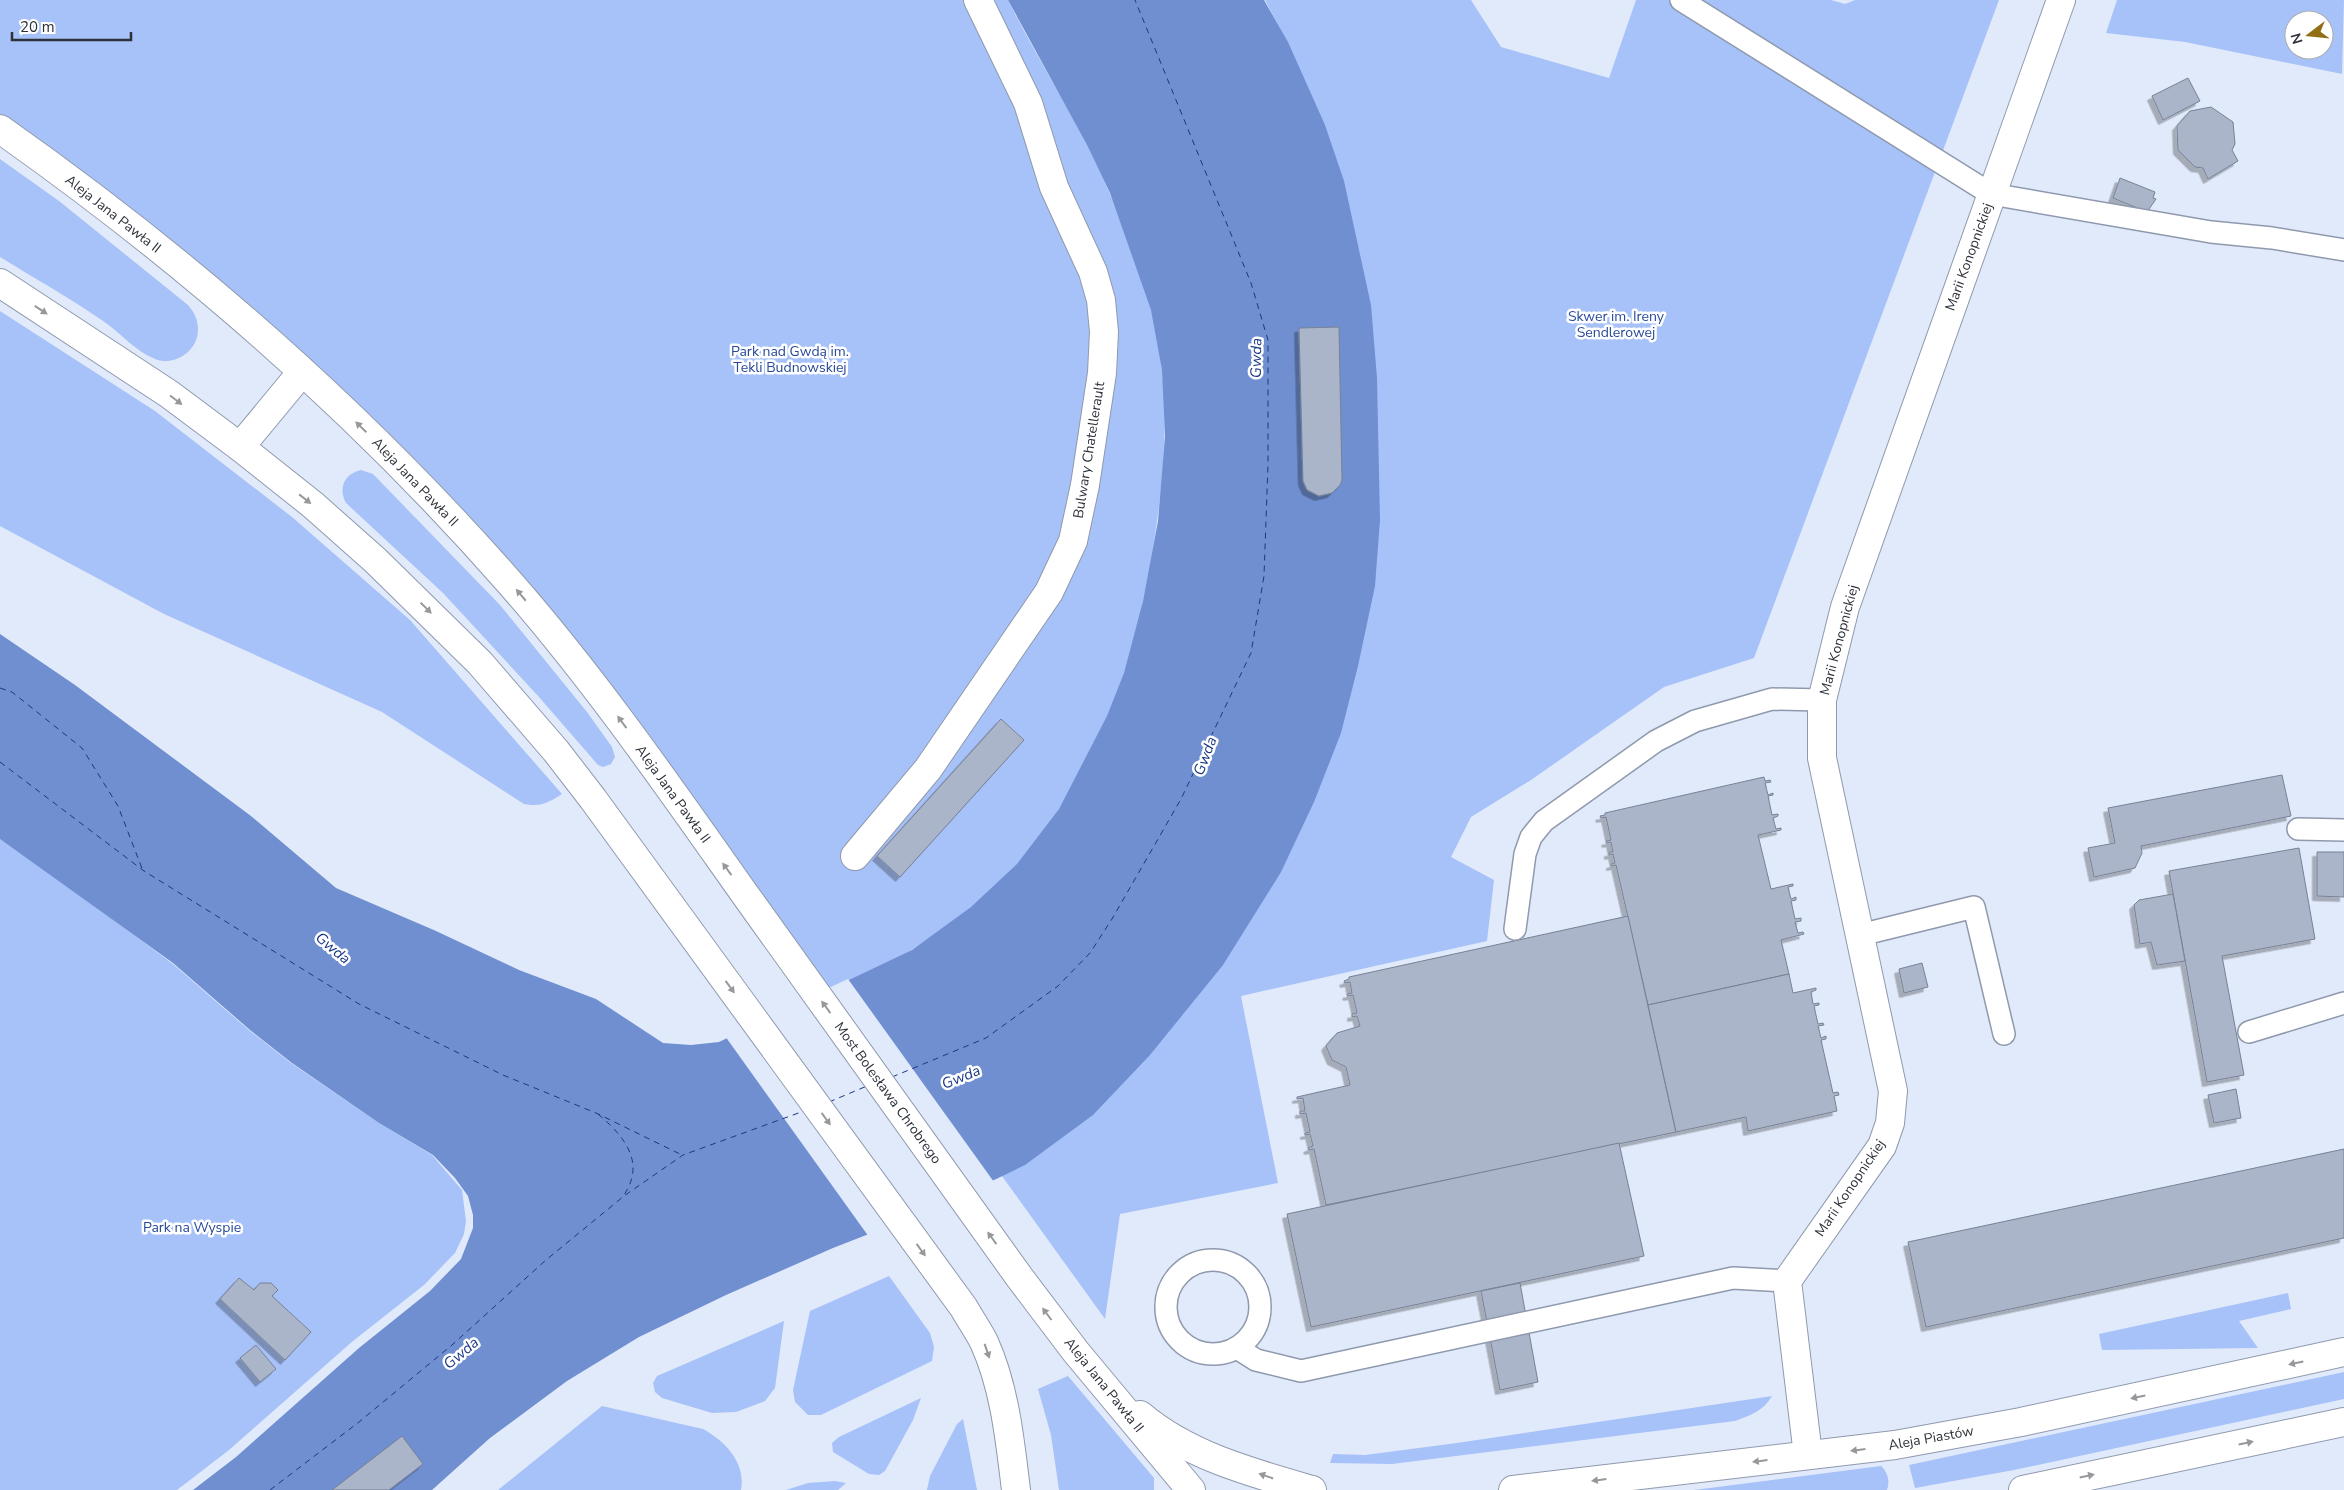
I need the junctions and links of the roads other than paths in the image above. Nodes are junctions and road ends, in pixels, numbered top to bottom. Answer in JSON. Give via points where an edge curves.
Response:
{"nodes":[{"id":1,"x":978,"y":0,"type":"edge"},
{"id":2,"x":1681,"y":0,"type":"edge"},
{"id":3,"x":2061,"y":0,"type":"edge"},
{"id":4,"x":0,"y":129,"type":"edge"},
{"id":5,"x":1991,"y":194,"type":"junction"},
{"id":6,"x":2344,"y":250,"type":"edge"},
{"id":7,"x":0,"y":283,"type":"edge"},
{"id":8,"x":302,"y":372,"type":"junction"},
{"id":9,"x":240,"y":447,"type":"junction"},
{"id":10,"x":1822,"y":700,"type":"junction"},
{"id":11,"x":2298,"y":829,"type":"dead end"},
{"id":12,"x":2344,"y":830,"type":"edge"},
{"id":13,"x":854,"y":856,"type":"dead end"},
{"id":14,"x":755,"y":908,"type":"joint"},
{"id":15,"x":1515,"y":929,"type":"dead end"},
{"id":16,"x":1860,"y":935,"type":"junction"},
{"id":17,"x":2344,"y":1004,"type":"edge"},
{"id":18,"x":2249,"y":1032,"type":"dead end"},
{"id":19,"x":2004,"y":1034,"type":"dead end"},
{"id":20,"x":1020,"y":1278,"type":"joint"},
{"id":21,"x":1787,"y":1281,"type":"junction"},
{"id":22,"x":1236,"y":1348,"type":"junction"},
{"id":23,"x":2344,"y":1352,"type":"edge"},
{"id":24,"x":1099,"y":1380,"type":"junction"},
{"id":25,"x":2344,"y":1422,"type":"edge"},
{"id":26,"x":1009,"y":1433,"type":"junction"},
{"id":27,"x":1808,"y":1455,"type":"junction"},
{"id":28,"x":1005,"y":1490,"type":"edge"},
{"id":29,"x":1016,"y":1490,"type":"edge"},
{"id":30,"x":1191,"y":1490,"type":"edge"},
{"id":31,"x":1312,"y":1490,"type":"edge"},
{"id":32,"x":1513,"y":1490,"type":"edge"},
{"id":33,"x":2023,"y":1490,"type":"edge"}],
"edges":[{"from":1,"to":13,"type":"main road","name":"Bulwary Chatellerault","via":[[1028,103],[1054,187],[1093,272],[1101,300],[1104,332],[1102,373],[1073,541],[1049,592],[928,769]]},
{"from":2,"to":5,"type":"lane"},
{"from":3,"to":5,"type":"main road","name":"Marii Konopnickiej"},
{"from":4,"to":8,"type":"main road","name":"Aleja Jana Pawła II","via":[[135,230]]},
{"from":5,"to":6,"type":"lane","via":[[2211,232]]},
{"from":5,"to":10,"type":"main road","name":"Marii Konopnickiej","via":[[1845,607]]},
{"from":7,"to":9,"type":"main road","one_way":true,"via":[[169,394]]},
{"from":8,"to":9,"type":"main road"},
{"from":14,"to":8,"type":"main road","name":"Aleja Jana Pawła II","one_way":true,"via":[[610,706],[516,590],[413,478]]},
{"from":9,"to":26,"type":"main road","one_way":true,"via":[[376,560],[480,662],[588,792],[964,1308],[984,1342],[998,1383]]},
{"from":10,"to":15,"type":"lane","via":[[1772,699],[1695,720],[1656,741],[1544,821],[1531,837],[1525,854]]},
{"from":10,"to":16,"type":"main road","name":"Marii Konopnickiej","via":[[1822,758]]},
{"from":11,"to":12,"type":"lane"},
{"from":20,"to":14,"type":"main road","name":"Most Bolesława Chrobrego","one_way":true},
{"from":16,"to":19,"type":"lane","via":[[1974,907]]},
{"from":16,"to":21,"type":"main road","name":"Marii Konopnickiej","via":[[1893,1091],[1890,1124],[1882,1146]]},
{"from":17,"to":18,"type":"lane"},
{"from":24,"to":20,"type":"main road","name":"Aleja Jana Pawła II","one_way":true},
{"from":21,"to":22,"type":"lane","via":[[1734,1278],[1301,1371],[1256,1360]]},
{"from":21,"to":27,"type":"main road"},
{"from":22,"to":22,"type":"lane","via":[[1254,1332],[1259,1315],[1259,1298],[1249,1276],[1218,1260],[1206,1260],[1184,1269],[1166,1299],[1168,1323],[1174,1333],[1181,1342],[1202,1353],[1226,1353]]},
{"from":23,"to":27,"type":"main road","name":"Aleja Piastów","one_way":true,"via":[[2021,1422],[1895,1446]]},
{"from":24,"to":30,"type":"main road","name":"Aleja Jana Pawła II"},
{"from":31,"to":24,"type":"main road","one_way":true,"via":[[1205,1455],[1150,1423]]},
{"from":33,"to":25,"type":"main road","one_way":true},
{"from":26,"to":28,"type":"main road"},
{"from":26,"to":29,"type":"main road"},
{"from":27,"to":32,"type":"main road","name":"Aleja Piastów","one_way":true}]}
